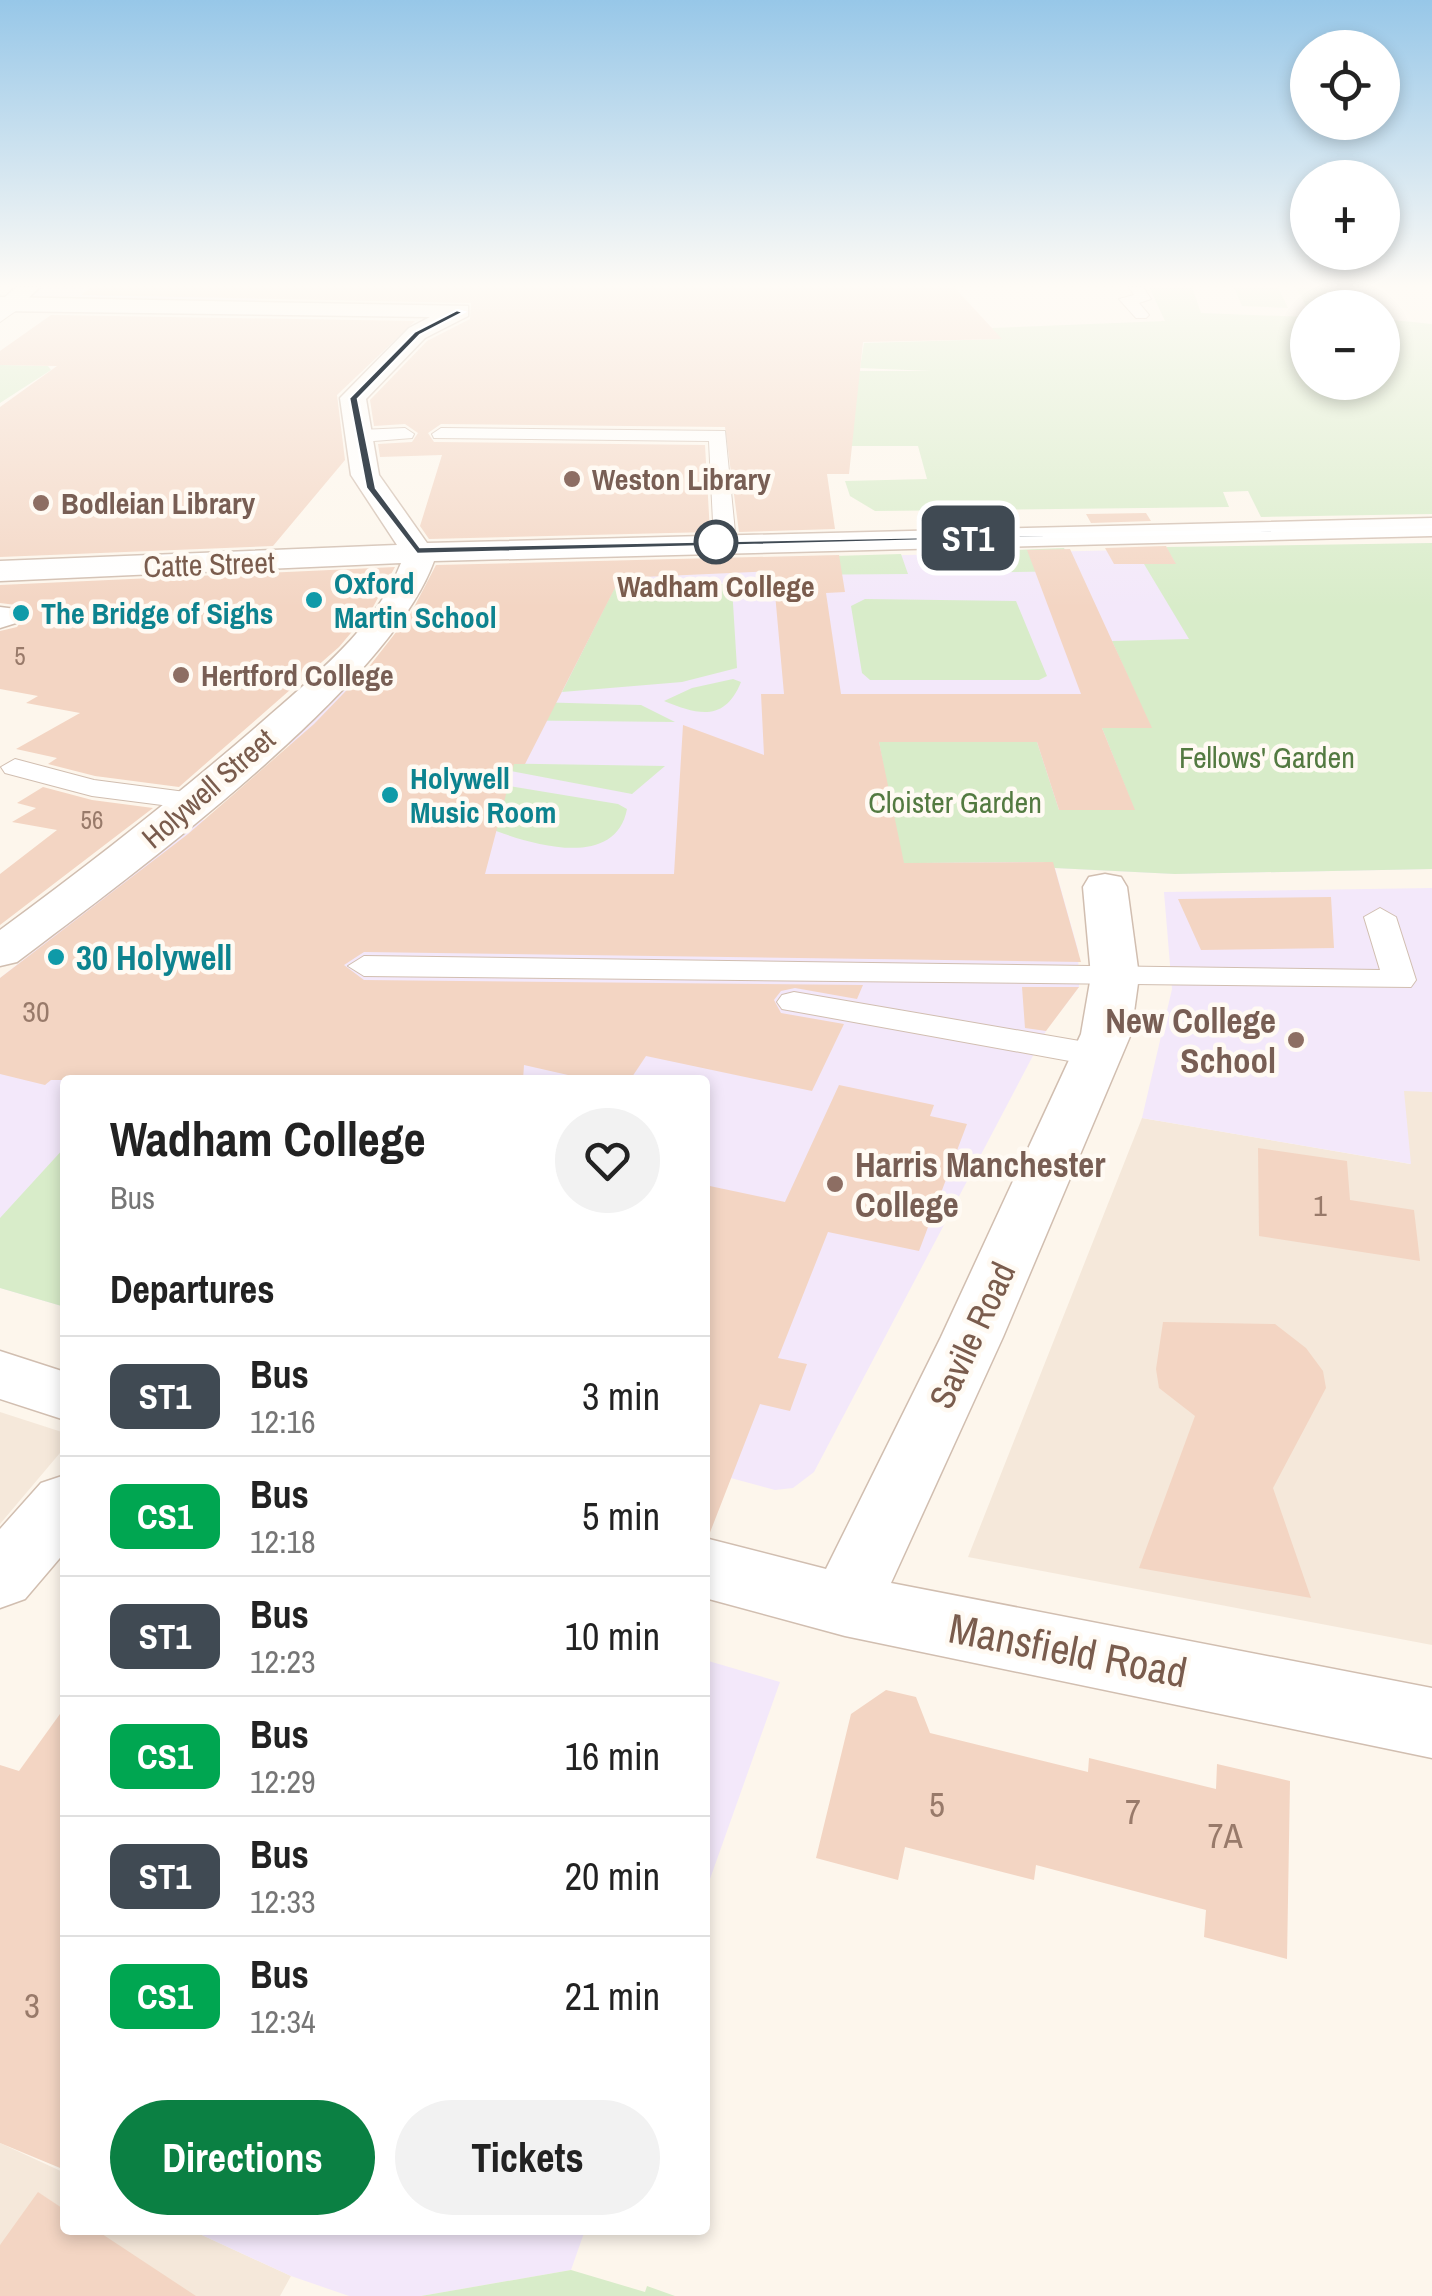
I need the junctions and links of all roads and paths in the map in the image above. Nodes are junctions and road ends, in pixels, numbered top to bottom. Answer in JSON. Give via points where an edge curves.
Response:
{"nodes":[{"id":1,"x":358,"y":394,"type":"edge"},
{"id":2,"x":405,"y":434,"type":"dead end"},
{"id":3,"x":440,"y":434,"type":"dead end"},
{"id":4,"x":361,"y":436,"type":"junction"},
{"id":5,"x":1432,"y":528,"type":"edge"},
{"id":6,"x":725,"y":542,"type":"junction"},
{"id":7,"x":417,"y":551,"type":"junction"},
{"id":8,"x":75,"y":570,"type":"junction"},
{"id":9,"x":0,"y":571,"type":"edge"},
{"id":10,"x":7,"y":613,"type":"edge"},
{"id":11,"x":15,"y":768,"type":"dead end"},
{"id":12,"x":194,"y":801,"type":"junction"},
{"id":13,"x":1105,"y":887,"type":"dead end"},
{"id":14,"x":1380,"y":917,"type":"dead end"},
{"id":15,"x":0,"y":952,"type":"edge"},
{"id":16,"x":364,"y":966,"type":"dead end"},
{"id":17,"x":1116,"y":976,"type":"junction"},
{"id":18,"x":794,"y":1002,"type":"dead end"},
{"id":19,"x":1097,"y":1055,"type":"junction"},
{"id":20,"x":0,"y":1376,"type":"edge"},
{"id":21,"x":60,"y":1394,"type":"edge"},
{"id":22,"x":60,"y":1509,"type":"edge"},
{"id":23,"x":710,"y":1569,"type":"edge"},
{"id":24,"x":0,"y":1578,"type":"edge"},
{"id":25,"x":845,"y":1605,"type":"junction"},
{"id":26,"x":1432,"y":1723,"type":"edge"}],
"edges":[{"from":1,"to":4,"type":"street","via":[[353,409]]},
{"from":2,"to":4,"type":"lane"},
{"from":3,"to":6,"type":"lane","via":[[718,436]]},
{"from":4,"to":7,"type":"street","via":[[371,488]]},
{"from":5,"to":6,"type":"street","name":"Catte Street"},
{"from":6,"to":7,"type":"street","name":"Catte Street"},
{"from":7,"to":8,"type":"street","name":"Catte Street"},
{"from":7,"to":12,"type":"street","name":"Holywell Street","via":[[418,573],[405,596],[359,650]]},
{"from":8,"to":9,"type":"street","name":"Catte Street"},
{"from":8,"to":10,"type":"street"},
{"from":11,"to":12,"type":"lane","via":[[92,788]]},
{"from":12,"to":15,"type":"street","name":"Holywell Street"},
{"from":13,"to":17,"type":"street","name":"Savile Road"},
{"from":14,"to":17,"type":"lane","via":[[1399,980]]},
{"from":16,"to":17,"type":"lane"},
{"from":17,"to":19,"type":"street","name":"Savile Road"},
{"from":18,"to":19,"type":"lane"},
{"from":19,"to":25,"type":"street","name":"Savile Road"},
{"from":20,"to":21,"type":"street"},
{"from":22,"to":24,"type":"street"},
{"from":23,"to":25,"type":"street","name":"Mansfield Road"},
{"from":25,"to":26,"type":"street","name":"Mansfield Road"}]}
